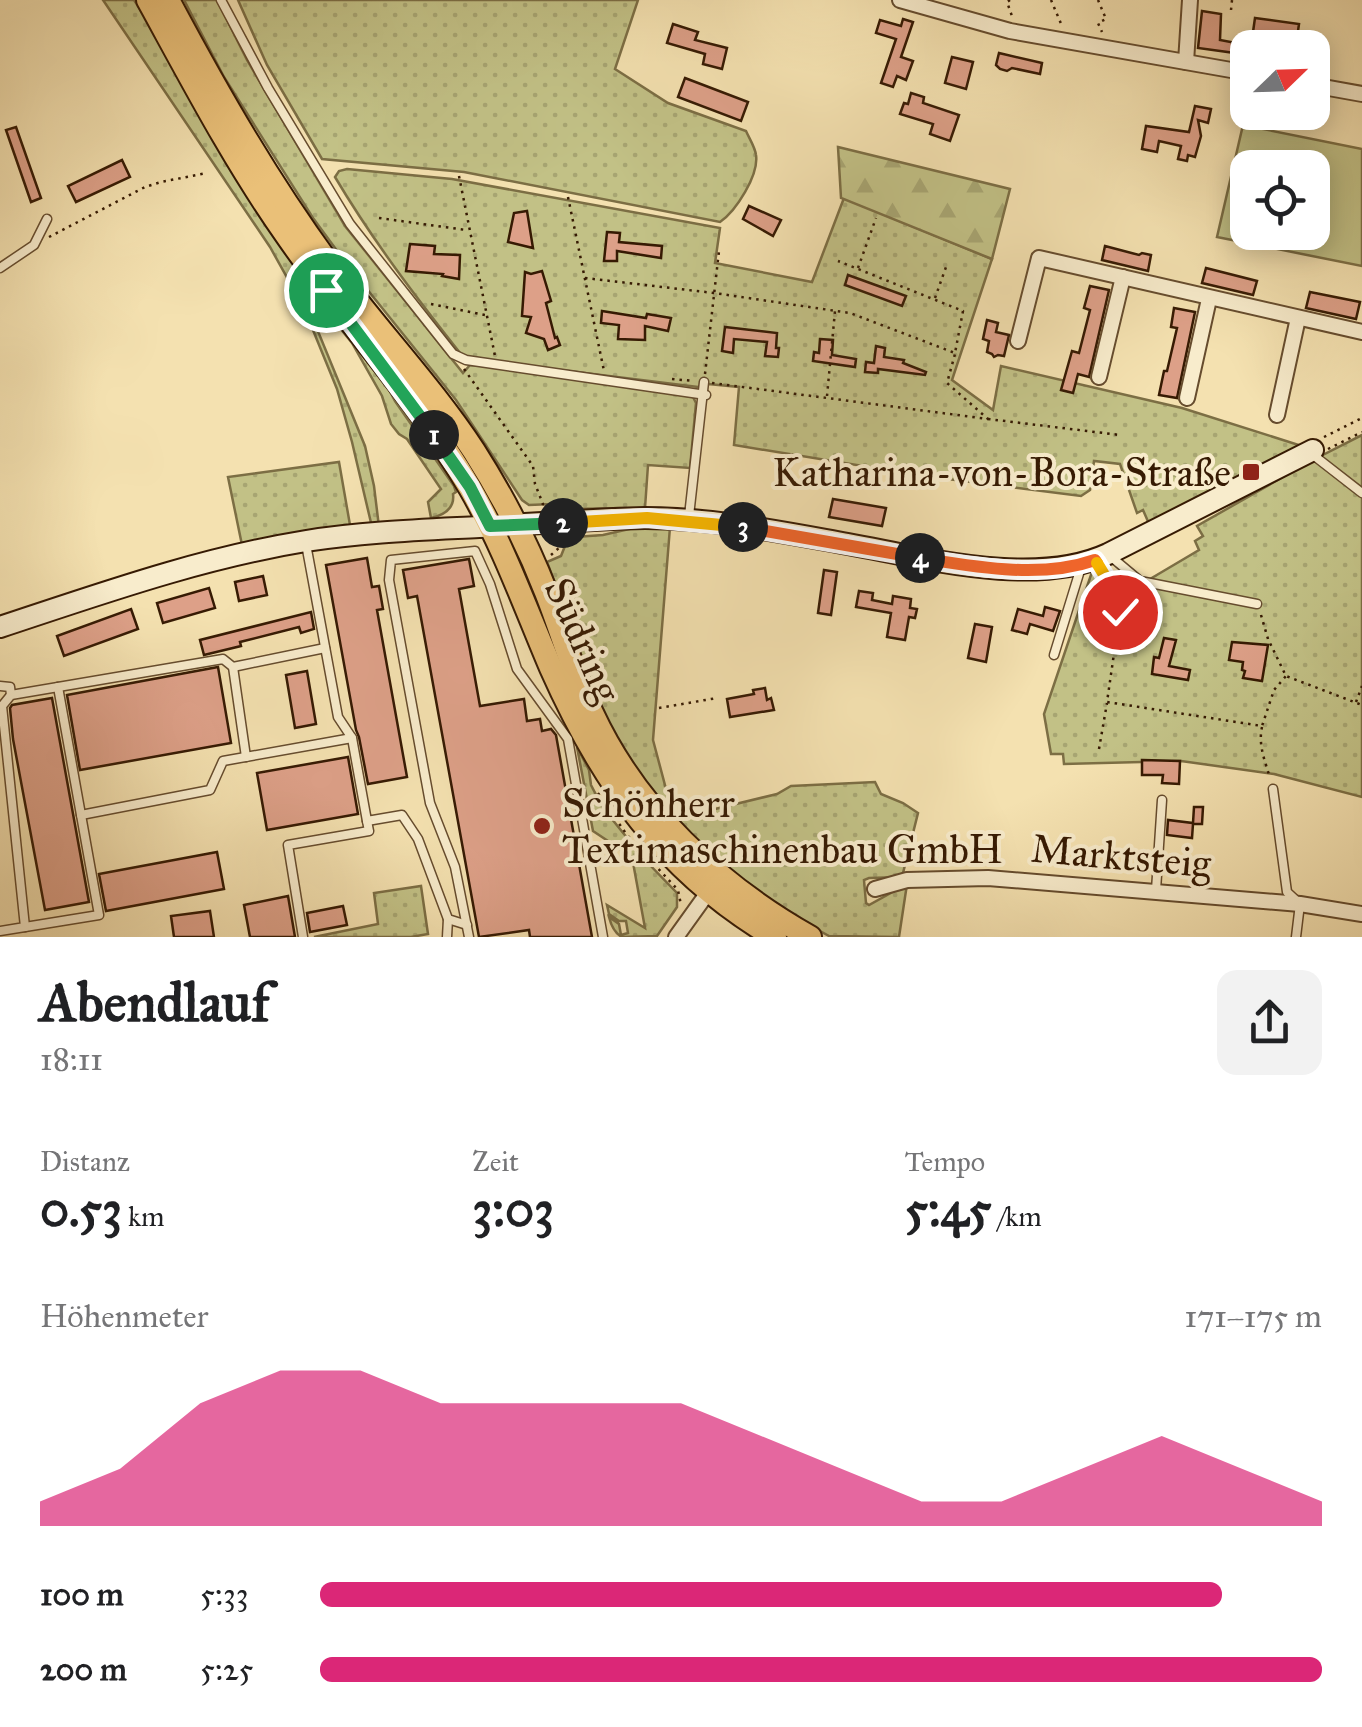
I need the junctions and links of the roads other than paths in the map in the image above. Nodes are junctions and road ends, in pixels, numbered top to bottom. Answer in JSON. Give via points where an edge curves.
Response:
{"nodes":[{"id":1,"x":148,"y":0,"type":"edge"},
{"id":2,"x":168,"y":0,"type":"edge"},
{"id":3,"x":221,"y":0,"type":"edge"},
{"id":4,"x":900,"y":0,"type":"edge"},
{"id":5,"x":1190,"y":0,"type":"edge"},
{"id":6,"x":1186,"y":62,"type":"junction"},
{"id":7,"x":1230,"y":71,"type":"edge"},
{"id":8,"x":1330,"y":88,"type":"edge"},
{"id":9,"x":1362,"y":94,"type":"edge"},
{"id":10,"x":48,"y":219,"type":"dead end"},
{"id":11,"x":0,"y":268,"type":"edge"},
{"id":12,"x":1123,"y":277,"type":"junction"},
{"id":13,"x":1210,"y":299,"type":"junction"},
{"id":14,"x":1298,"y":318,"type":"junction"},
{"id":15,"x":1362,"y":332,"type":"edge"},
{"id":16,"x":1018,"y":341,"type":"dead end"},
{"id":17,"x":1099,"y":377,"type":"dead end"},
{"id":18,"x":1187,"y":398,"type":"dead end"},
{"id":19,"x":1277,"y":415,"type":"dead end"},
{"id":20,"x":1314,"y":453,"type":"joint"},
{"id":21,"x":1362,"y":493,"type":"edge"},
{"id":22,"x":688,"y":521,"type":"junction"},
{"id":23,"x":516,"y":524,"type":"junction"},
{"id":24,"x":490,"y":526,"type":"junction"},
{"id":25,"x":306,"y":541,"type":"junction"},
{"id":26,"x":1095,"y":559,"type":"junction"},
{"id":27,"x":1258,"y":604,"type":"road end"},
{"id":28,"x":0,"y":627,"type":"edge"},
{"id":29,"x":325,"y":648,"type":"junction"},
{"id":30,"x":1054,"y":655,"type":"dead end"},
{"id":31,"x":234,"y":667,"type":"junction"},
{"id":32,"x":0,"y":686,"type":"edge"},
{"id":33,"x":58,"y":687,"type":"junction"},
{"id":34,"x":11,"y":695,"type":"junction"},
{"id":35,"x":352,"y":738,"type":"junction"},
{"id":36,"x":246,"y":756,"type":"junction"},
{"id":37,"x":1273,"y":789,"type":"road end"},
{"id":38,"x":1162,"y":800,"type":"dead end"},
{"id":39,"x":81,"y":815,"type":"junction"},
{"id":40,"x":367,"y":821,"type":"junction"},
{"id":41,"x":718,"y":886,"type":"junction"},
{"id":42,"x":875,"y":889,"type":"dead end"},
{"id":43,"x":1156,"y":890,"type":"junction"},
{"id":44,"x":1300,"y":904,"type":"junction"},
{"id":45,"x":1362,"y":914,"type":"edge"},
{"id":46,"x":448,"y":919,"type":"junction"},
{"id":47,"x":467,"y":924,"type":"junction"},
{"id":48,"x":26,"y":928,"type":"junction"},
{"id":49,"x":0,"y":931,"type":"edge"},
{"id":50,"x":303,"y":937,"type":"edge"},
{"id":51,"x":447,"y":937,"type":"edge"},
{"id":52,"x":469,"y":937,"type":"edge"},
{"id":53,"x":603,"y":937,"type":"edge"},
{"id":54,"x":676,"y":937,"type":"edge"},
{"id":55,"x":775,"y":937,"type":"edge"},
{"id":56,"x":810,"y":937,"type":"edge"},
{"id":57,"x":1296,"y":937,"type":"edge"}],
"edges":[{"from":1,"to":24,"type":"main road","name":"Südring","via":[[261,198],[451,459]]},
{"from":2,"to":23,"type":"main road","name":"Südring","via":[[286,204],[462,435]]},
{"from":3,"to":22,"type":"lane","via":[[350,224],[453,354],[704,390]]},
{"from":4,"to":6,"type":"street","via":[[1010,30]]},
{"from":5,"to":6,"type":"street"},
{"from":6,"to":7,"type":"street"},
{"from":8,"to":9,"type":"street"},
{"from":10,"to":11,"type":"lane","via":[[34,245]]},
{"from":12,"to":13,"type":"street"},
{"from":12,"to":16,"type":"street","via":[[1040,258]]},
{"from":12,"to":17,"type":"street"},
{"from":13,"to":14,"type":"street"},
{"from":13,"to":18,"type":"street"},
{"from":14,"to":15,"type":"street"},
{"from":14,"to":19,"type":"street"},
{"from":20,"to":21,"type":"lane"},
{"from":20,"to":26,"type":"street"},
{"from":22,"to":23,"type":"street"},
{"from":22,"to":26,"type":"street","via":[[962,564],[1054,569]]},
{"from":23,"to":24,"type":"street"},
{"from":23,"to":41,"type":"main road","name":"Südring","via":[[614,756]]},
{"from":24,"to":25,"type":"street"},
{"from":24,"to":41,"type":"main road","name":"Südring","via":[[598,762],[685,872]]},
{"from":25,"to":28,"type":"street","via":[[152,577]]},
{"from":25,"to":29,"type":"lane"},
{"from":26,"to":27,"type":"lane","via":[[1140,581]]},
{"from":26,"to":30,"type":"lane"},
{"from":29,"to":31,"type":"lane"},
{"from":29,"to":35,"type":"lane","via":[[338,717]]},
{"from":31,"to":33,"type":"lane","via":[[223,659]]},
{"from":31,"to":36,"type":"lane"},
{"from":32,"to":34,"type":"lane","via":[[10,687]]},
{"from":33,"to":34,"type":"lane"},
{"from":33,"to":39,"type":"lane"},
{"from":34,"to":48,"type":"lane","via":[[2,706]]},
{"from":35,"to":36,"type":"lane"},
{"from":35,"to":40,"type":"lane"},
{"from":36,"to":39,"type":"lane","via":[[223,761],[210,790]]},
{"from":37,"to":44,"type":"lane","via":[[1288,892]]},
{"from":38,"to":43,"type":"lane"},
{"from":39,"to":48,"type":"lane","via":[[98,915]]},
{"from":40,"to":46,"type":"lane","via":[[402,815]]},
{"from":40,"to":50,"type":"lane","via":[[369,831],[288,845]]},
{"from":41,"to":54,"type":"street"},
{"from":41,"to":55,"type":"main road","name":"Südring","via":[[749,921]]},
{"from":41,"to":56,"type":"main road","name":"Südring"},
{"from":42,"to":43,"type":"street","name":"Marktsteig","via":[[907,880],[988,878]]},
{"from":43,"to":44,"type":"street","name":"Marktsteig"},
{"from":44,"to":45,"type":"street","name":"Marktsteig"},
{"from":44,"to":57,"type":"lane"},
{"from":46,"to":47,"type":"lane"},
{"from":46,"to":51,"type":"lane"},
{"from":47,"to":52,"type":"lane"},
{"from":47,"to":53,"type":"lane","via":[[430,803],[389,580],[391,560],[475,551],[517,669],[568,739]]},
{"from":48,"to":49,"type":"lane"}]}
